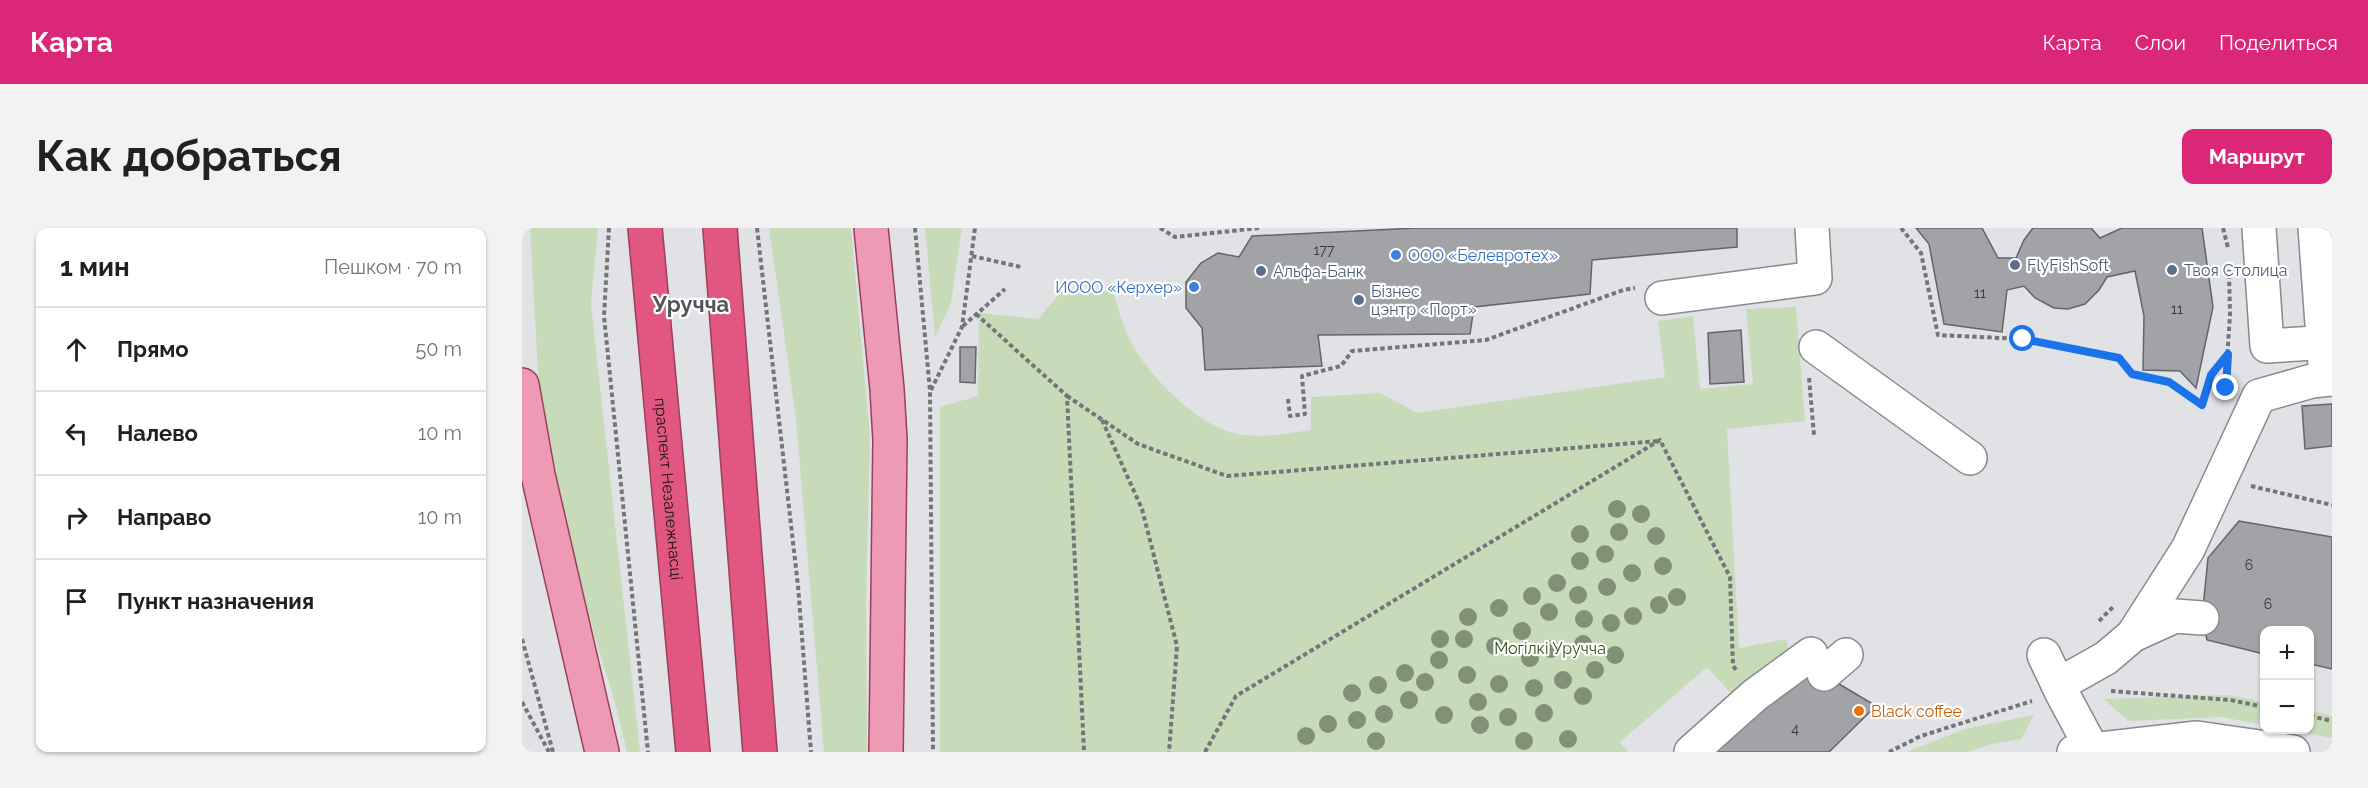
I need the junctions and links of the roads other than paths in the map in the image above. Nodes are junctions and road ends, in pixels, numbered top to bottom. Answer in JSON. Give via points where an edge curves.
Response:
{"nodes":[{"id":1,"x":645,"y":228,"type":"edge"},
{"id":2,"x":720,"y":228,"type":"edge"},
{"id":3,"x":871,"y":228,"type":"edge"},
{"id":4,"x":1812,"y":228,"type":"edge"},
{"id":5,"x":2259,"y":228,"type":"edge"},
{"id":6,"x":2315,"y":228,"type":"edge"},
{"id":7,"x":1654,"y":292,"type":"road end"},
{"id":8,"x":2328,"y":342,"type":"edge"},
{"id":9,"x":1816,"y":347,"type":"dead end"},
{"id":10,"x":2329,"y":379,"type":"edge"},
{"id":11,"x":522,"y":385,"type":"edge"},
{"id":12,"x":1970,"y":458,"type":"dead end"},
{"id":13,"x":2202,"y":618,"type":"dead end"},
{"id":14,"x":2133,"y":635,"type":"junction"},
{"id":15,"x":2044,"y":655,"type":"dead end"},
{"id":16,"x":1827,"y":661,"type":"dead end"},
{"id":17,"x":2058,"y":685,"type":"junction"},
{"id":18,"x":2083,"y":750,"type":"edge"},
{"id":19,"x":602,"y":752,"type":"edge"},
{"id":20,"x":693,"y":752,"type":"edge"},
{"id":21,"x":760,"y":752,"type":"edge"},
{"id":22,"x":886,"y":752,"type":"edge"},
{"id":23,"x":1691,"y":752,"type":"edge"},
{"id":24,"x":2293,"y":752,"type":"edge"}],
"edges":[{"from":1,"to":20,"type":"highway","name":"праспект Незалежнасці"},
{"from":2,"to":21,"type":"highway"},
{"from":3,"to":22,"type":"main road","via":[[890,440]]},
{"from":4,"to":7,"type":"street","via":[[1815,278]]},
{"from":5,"to":8,"type":"street","via":[[2267,346]]},
{"from":6,"to":8,"type":"street"},
{"from":8,"to":10,"type":"street"},
{"from":9,"to":12,"type":"street"},
{"from":10,"to":14,"type":"street","via":[[2259,396],[2188,549]]},
{"from":11,"to":19,"type":"main road","via":[[538,475]]},
{"from":13,"to":14,"type":"street","via":[[2175,616]]},
{"from":14,"to":17,"type":"street","via":[[2106,658]]},
{"from":15,"to":17,"type":"street"},
{"from":16,"to":23,"type":"street","via":[[1755,695]]},
{"from":17,"to":18,"type":"street"},
{"from":18,"to":24,"type":"street","via":[[2197,738]]}]}
